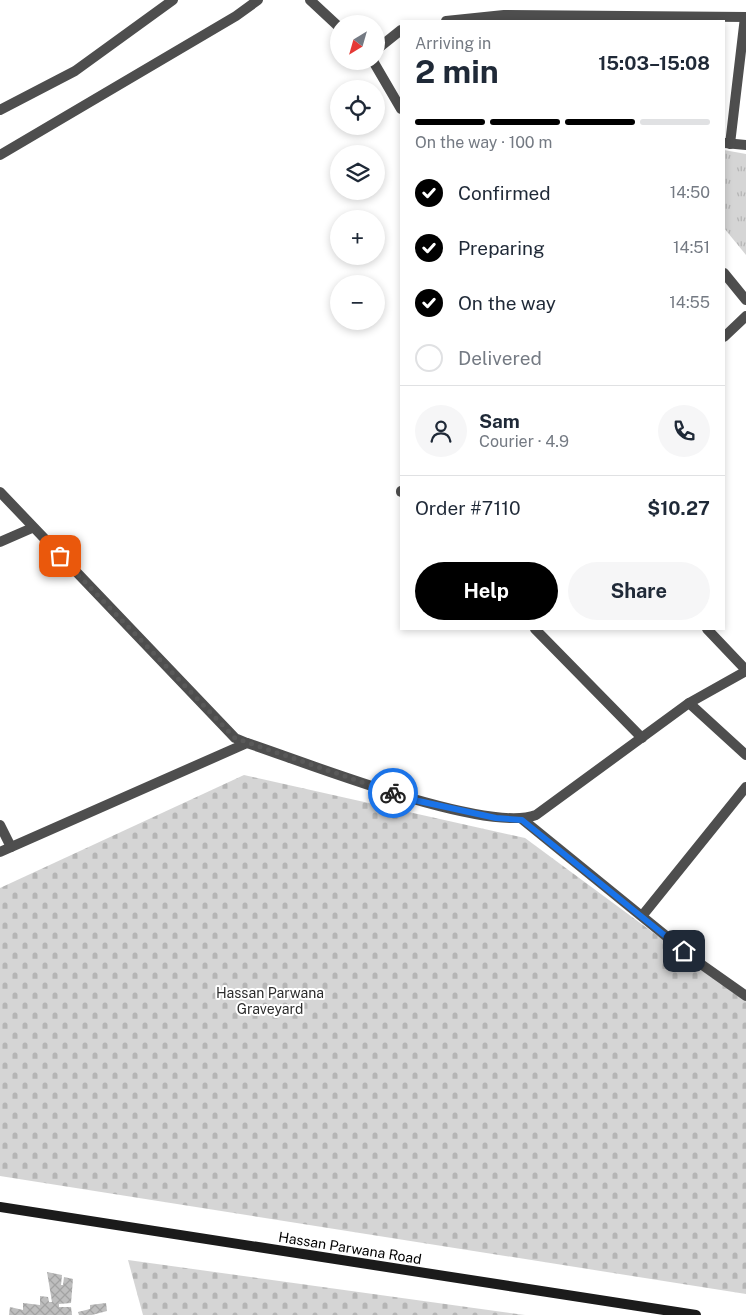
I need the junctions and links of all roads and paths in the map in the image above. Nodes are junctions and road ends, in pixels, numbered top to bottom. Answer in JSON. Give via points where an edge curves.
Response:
{"nodes":[{"id":1,"x":173,"y":0,"type":"edge"},
{"id":2,"x":258,"y":0,"type":"edge"},
{"id":3,"x":310,"y":0,"type":"edge"},
{"id":4,"x":746,"y":17,"type":"edge"},
{"id":5,"x":330,"y":19,"type":"edge"},
{"id":6,"x":456,"y":20,"type":"edge"},
{"id":7,"x":400,"y":31,"type":"edge"},
{"id":8,"x":385,"y":43,"type":"edge"},
{"id":9,"x":378,"y":70,"type":"edge"},
{"id":10,"x":400,"y":107,"type":"edge"},
{"id":11,"x":0,"y":110,"type":"edge"},
{"id":12,"x":727,"y":143,"type":"edge"},
{"id":13,"x":746,"y":145,"type":"edge"},
{"id":14,"x":0,"y":154,"type":"edge"},
{"id":15,"x":725,"y":274,"type":"edge"},
{"id":16,"x":746,"y":300,"type":"edge"},
{"id":17,"x":746,"y":316,"type":"edge"},
{"id":18,"x":725,"y":336,"type":"edge"},
{"id":19,"x":0,"y":492,"type":"edge"},
{"id":20,"x":32,"y":528,"type":"junction"},
{"id":21,"x":0,"y":542,"type":"edge"},
{"id":22,"x":536,"y":630,"type":"edge"},
{"id":23,"x":708,"y":630,"type":"edge"},
{"id":24,"x":746,"y":670,"type":"edge"},
{"id":25,"x":689,"y":703,"type":"junction"},
{"id":26,"x":642,"y":738,"type":"junction"},
{"id":27,"x":247,"y":743,"type":"junction"},
{"id":28,"x":746,"y":755,"type":"edge"},
{"id":29,"x":746,"y":786,"type":"edge"},
{"id":30,"x":522,"y":820,"type":"junction"},
{"id":31,"x":0,"y":825,"type":"edge"},
{"id":32,"x":11,"y":847,"type":"junction"},
{"id":33,"x":0,"y":852,"type":"edge"},
{"id":34,"x":642,"y":916,"type":"junction"},
{"id":35,"x":746,"y":996,"type":"edge"},
{"id":36,"x":0,"y":1207,"type":"edge"},
{"id":37,"x":696,"y":1315,"type":"edge"}],
"edges":[{"from":1,"to":11,"type":"street","via":[[75,71]]},
{"from":2,"to":14,"type":"street"},
{"from":3,"to":5,"type":"street"},
{"from":4,"to":6,"type":"street","via":[[504,15]]},
{"from":4,"to":12,"type":"street"},
{"from":7,"to":8,"type":"street"},
{"from":9,"to":10,"type":"street"},
{"from":12,"to":13,"type":"street"},
{"from":15,"to":16,"type":"street"},
{"from":17,"to":18,"type":"street"},
{"from":19,"to":20,"type":"street"},
{"from":20,"to":21,"type":"street"},
{"from":20,"to":27,"type":"street","via":[[235,738]]},
{"from":22,"to":26,"type":"street"},
{"from":23,"to":24,"type":"street"},
{"from":24,"to":25,"type":"street"},
{"from":25,"to":26,"type":"street"},
{"from":25,"to":28,"type":"street"},
{"from":26,"to":30,"type":"street","via":[[536,815]]},
{"from":27,"to":30,"type":"street","via":[[414,800],[496,818]]},
{"from":27,"to":32,"type":"street"},
{"from":29,"to":34,"type":"street"},
{"from":30,"to":34,"type":"street"},
{"from":31,"to":32,"type":"street"},
{"from":32,"to":33,"type":"street"},
{"from":34,"to":35,"type":"street"},
{"from":36,"to":37,"type":"main road","name":"Hassan Parwana Road"}]}
